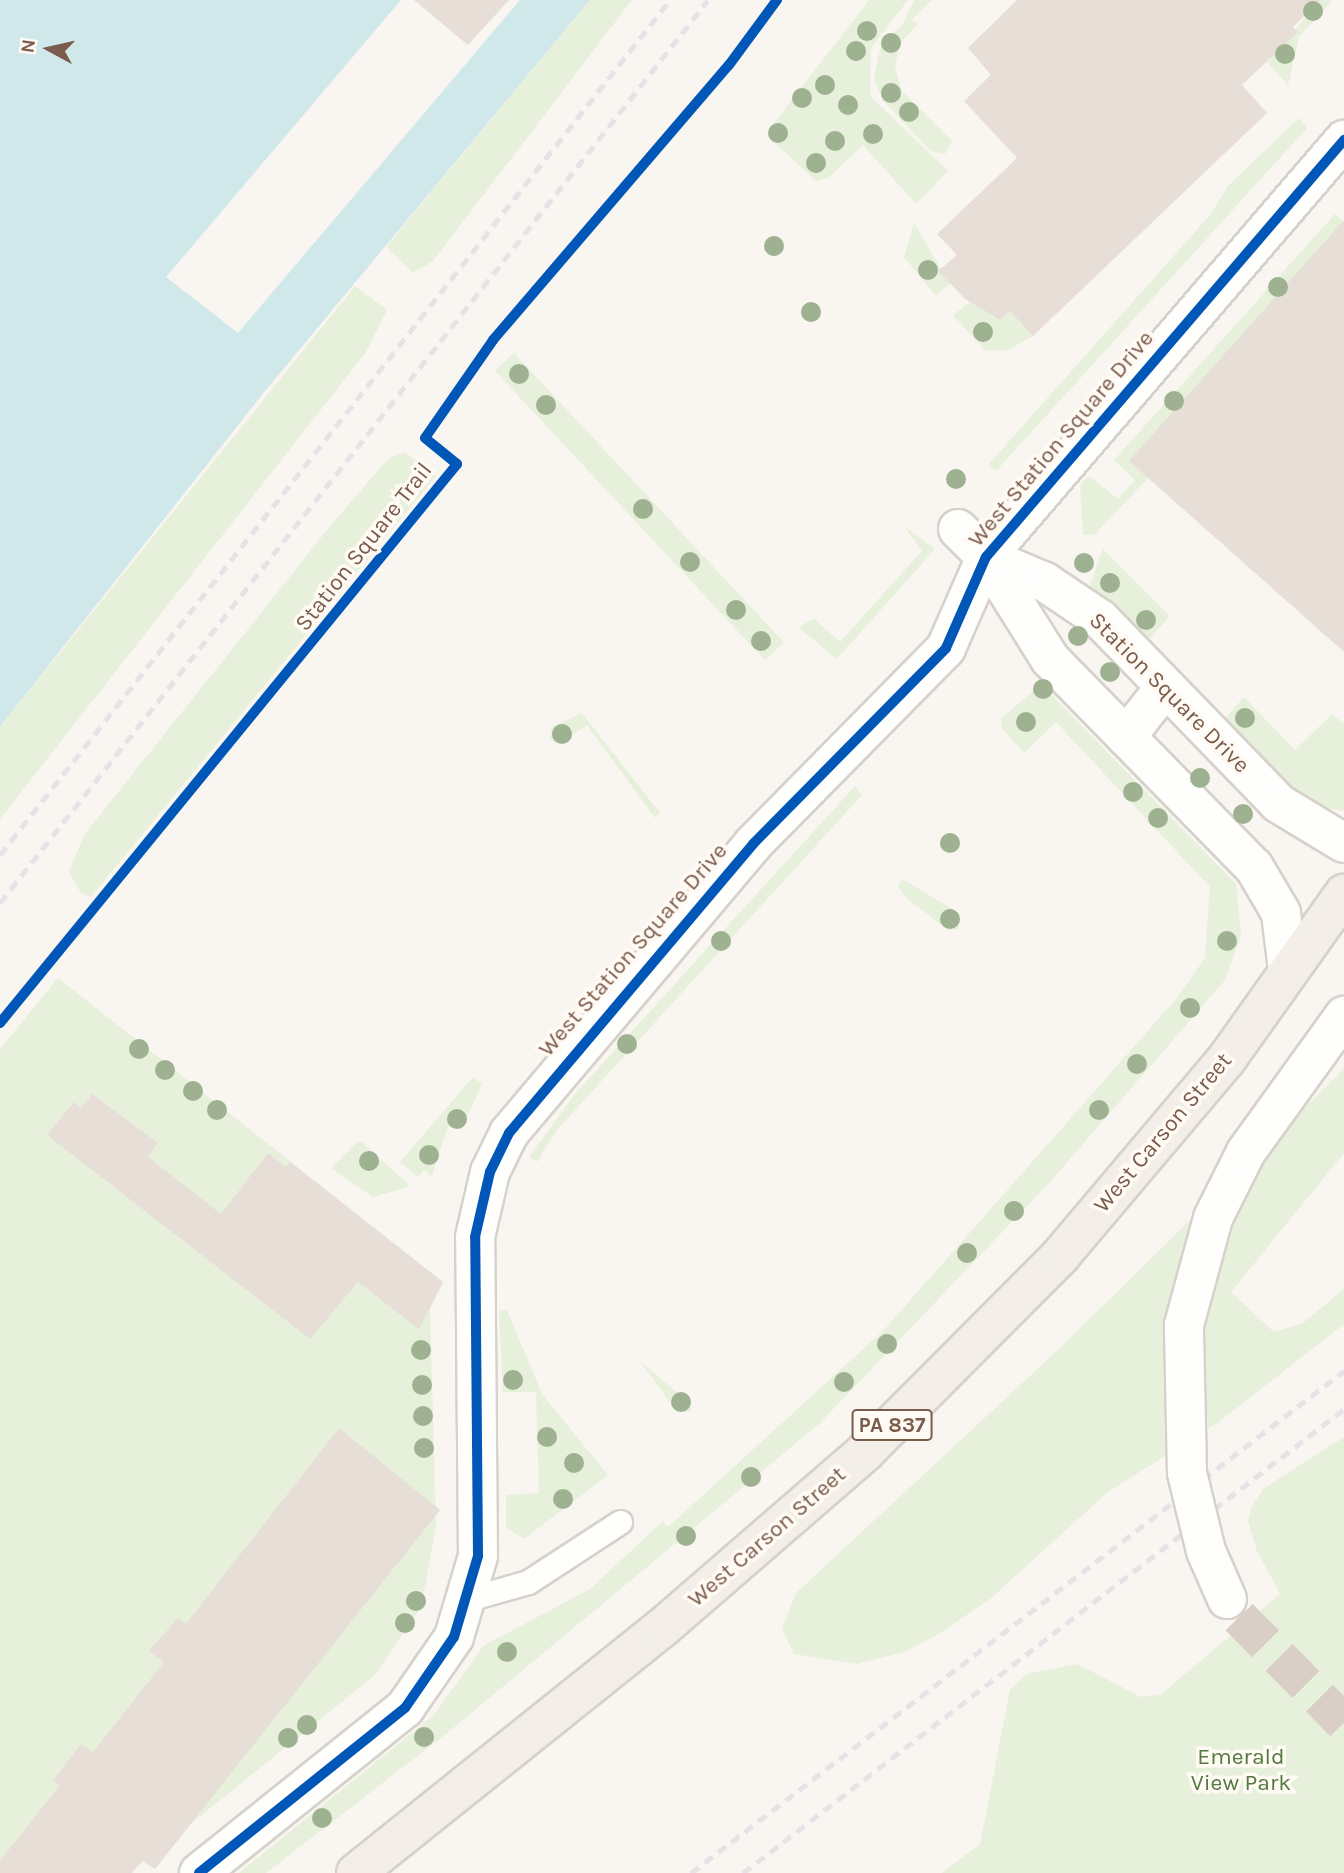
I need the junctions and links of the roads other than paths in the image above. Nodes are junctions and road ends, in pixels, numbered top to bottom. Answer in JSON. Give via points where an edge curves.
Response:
{"nodes":[{"id":1,"x":1344,"y":140,"type":"edge"},
{"id":2,"x":958,"y":529,"type":"dead end"},
{"id":3,"x":986,"y":557,"type":"junction"},
{"id":4,"x":1165,"y":687,"type":"junction"},
{"id":5,"x":1126,"y":737,"type":"junction"},
{"id":6,"x":1344,"y":843,"type":"edge"},
{"id":7,"x":1344,"y":894,"type":"edge"},
{"id":8,"x":1288,"y":970,"type":"junction"},
{"id":9,"x":1344,"y":1016,"type":"edge"},
{"id":10,"x":621,"y":1522,"type":"dead end"},
{"id":11,"x":468,"y":1599,"type":"junction"},
{"id":12,"x":1227,"y":1599,"type":"tunnel mouth"},
{"id":13,"x":199,"y":1873,"type":"edge"},
{"id":14,"x":356,"y":1873,"type":"edge"}],
"edges":[{"from":1,"to":3,"type":"street","name":"West Station Square Drive"},
{"from":2,"to":3,"type":"street"},
{"from":3,"to":4,"type":"street","name":"Station Square Drive","via":[[1045,582],[1100,619]]},
{"from":3,"to":5,"type":"street","via":[[1050,659]]},
{"from":3,"to":11,"type":"street","name":"West Station Square Drive","via":[[946,648],[753,844],[509,1133],[482,1201],[472,1270],[480,1508]]},
{"from":4,"to":5,"type":"street"},
{"from":4,"to":6,"type":"street","name":"Station Square Drive","via":[[1278,803]]},
{"from":5,"to":8,"type":"street","via":[[1254,867],[1282,913]]},
{"from":7,"to":8,"type":"main road","name":"West Carson Street","number":"PA 837"},
{"from":8,"to":14,"type":"main road","name":"West Carson Street","number":"PA 837","via":[[1226,1060],[1061,1255],[865,1452],[662,1628]]},
{"from":9,"to":12,"type":"street","bridge":true,"via":[[1246,1152],[1213,1217],[1184,1325],[1187,1473],[1206,1551]]},
{"from":10,"to":11,"type":"lane","via":[[528,1582]]},
{"from":11,"to":13,"type":"street","name":"West Station Square Drive","via":[[434,1673],[405,1708]]}]}
